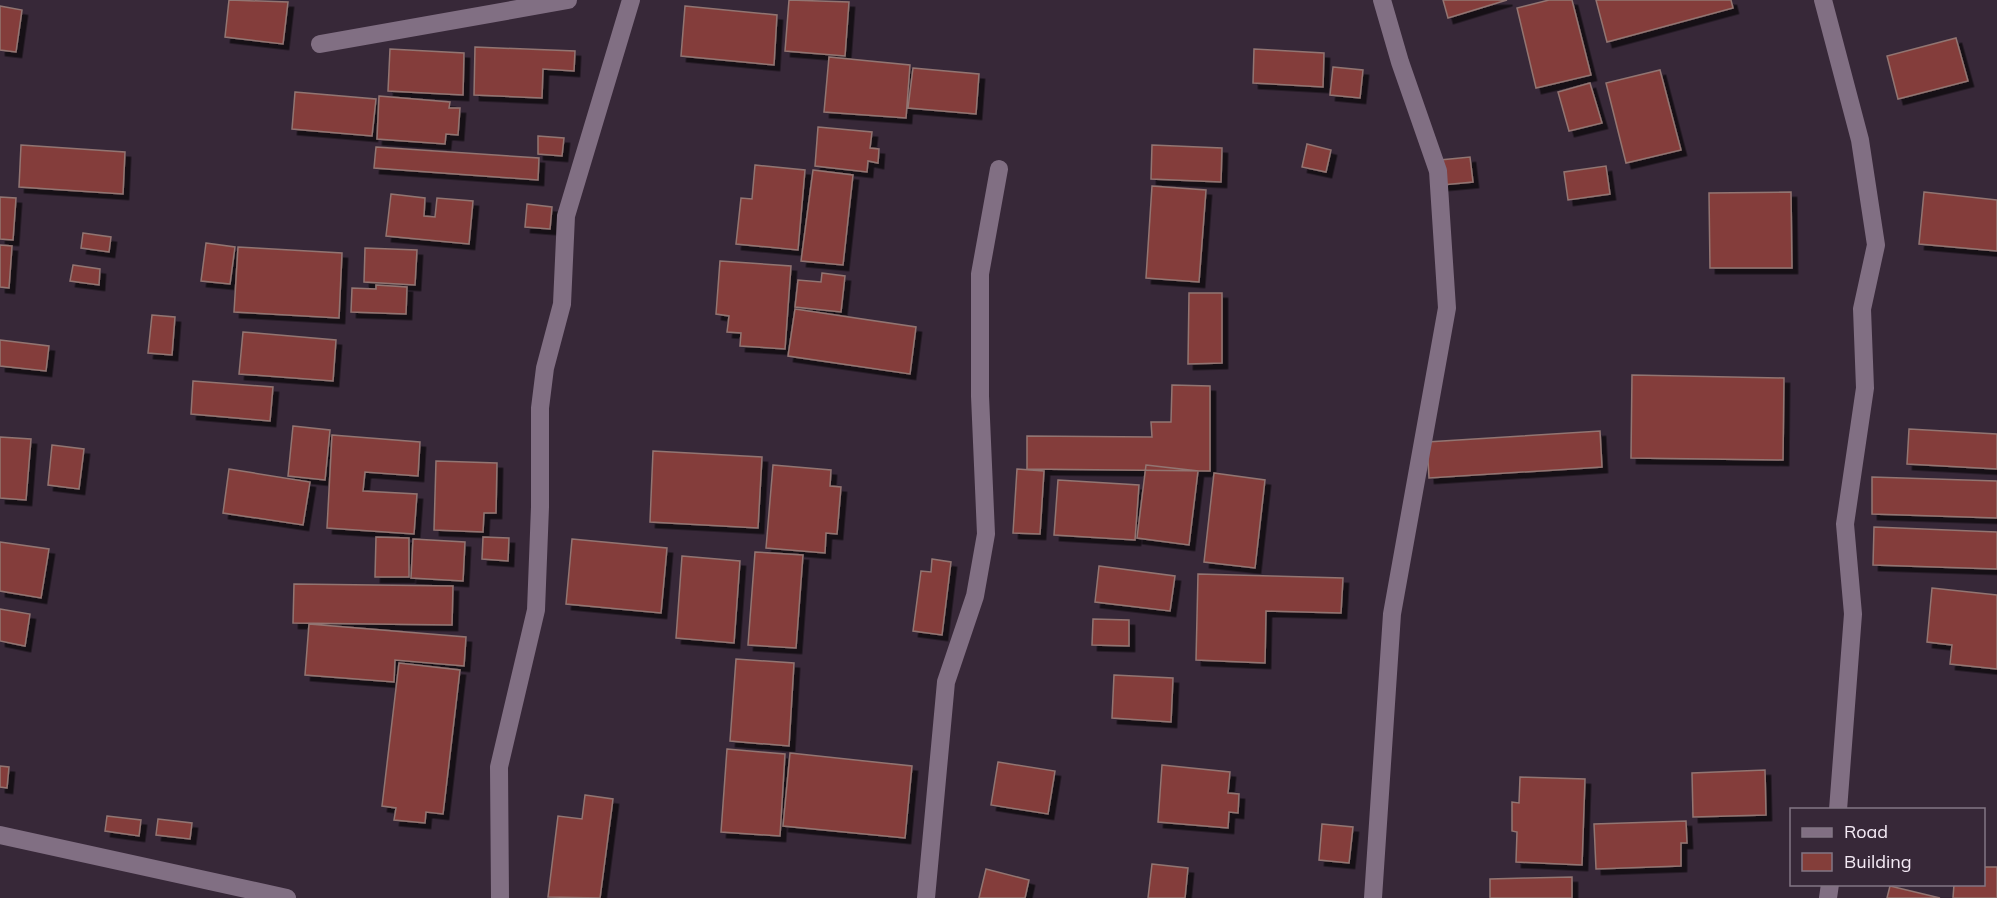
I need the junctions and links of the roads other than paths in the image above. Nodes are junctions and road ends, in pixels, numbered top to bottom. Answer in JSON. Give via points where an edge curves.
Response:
{"nodes":[{"id":1,"x":568,"y":0,"type":"edge"},
{"id":2,"x":632,"y":0,"type":"edge"},
{"id":3,"x":1382,"y":0,"type":"edge"},
{"id":4,"x":1823,"y":0,"type":"edge"},
{"id":5,"x":320,"y":44,"type":"dead end"},
{"id":6,"x":999,"y":169,"type":"dead end"},
{"id":7,"x":1838,"y":808,"type":"edge"},
{"id":8,"x":0,"y":835,"type":"edge"},
{"id":9,"x":287,"y":898,"type":"edge"},
{"id":10,"x":500,"y":898,"type":"edge"},
{"id":11,"x":926,"y":898,"type":"edge"},
{"id":12,"x":1373,"y":898,"type":"edge"}],
"edges":[{"from":1,"to":5,"type":"street"},
{"from":2,"to":10,"type":"street","via":[[566,216],[562,304],[545,368],[540,408],[536,610],[499,767]]},
{"from":3,"to":12,"type":"street","via":[[1438,171],[1447,308],[1392,614]]},
{"from":4,"to":7,"type":"street","via":[[1860,140],[1876,244],[1863,309],[1865,388],[1845,524],[1853,614]]},
{"from":6,"to":11,"type":"street","via":[[980,274],[986,534],[975,596],[946,682]]},
{"from":8,"to":9,"type":"street"}]}
